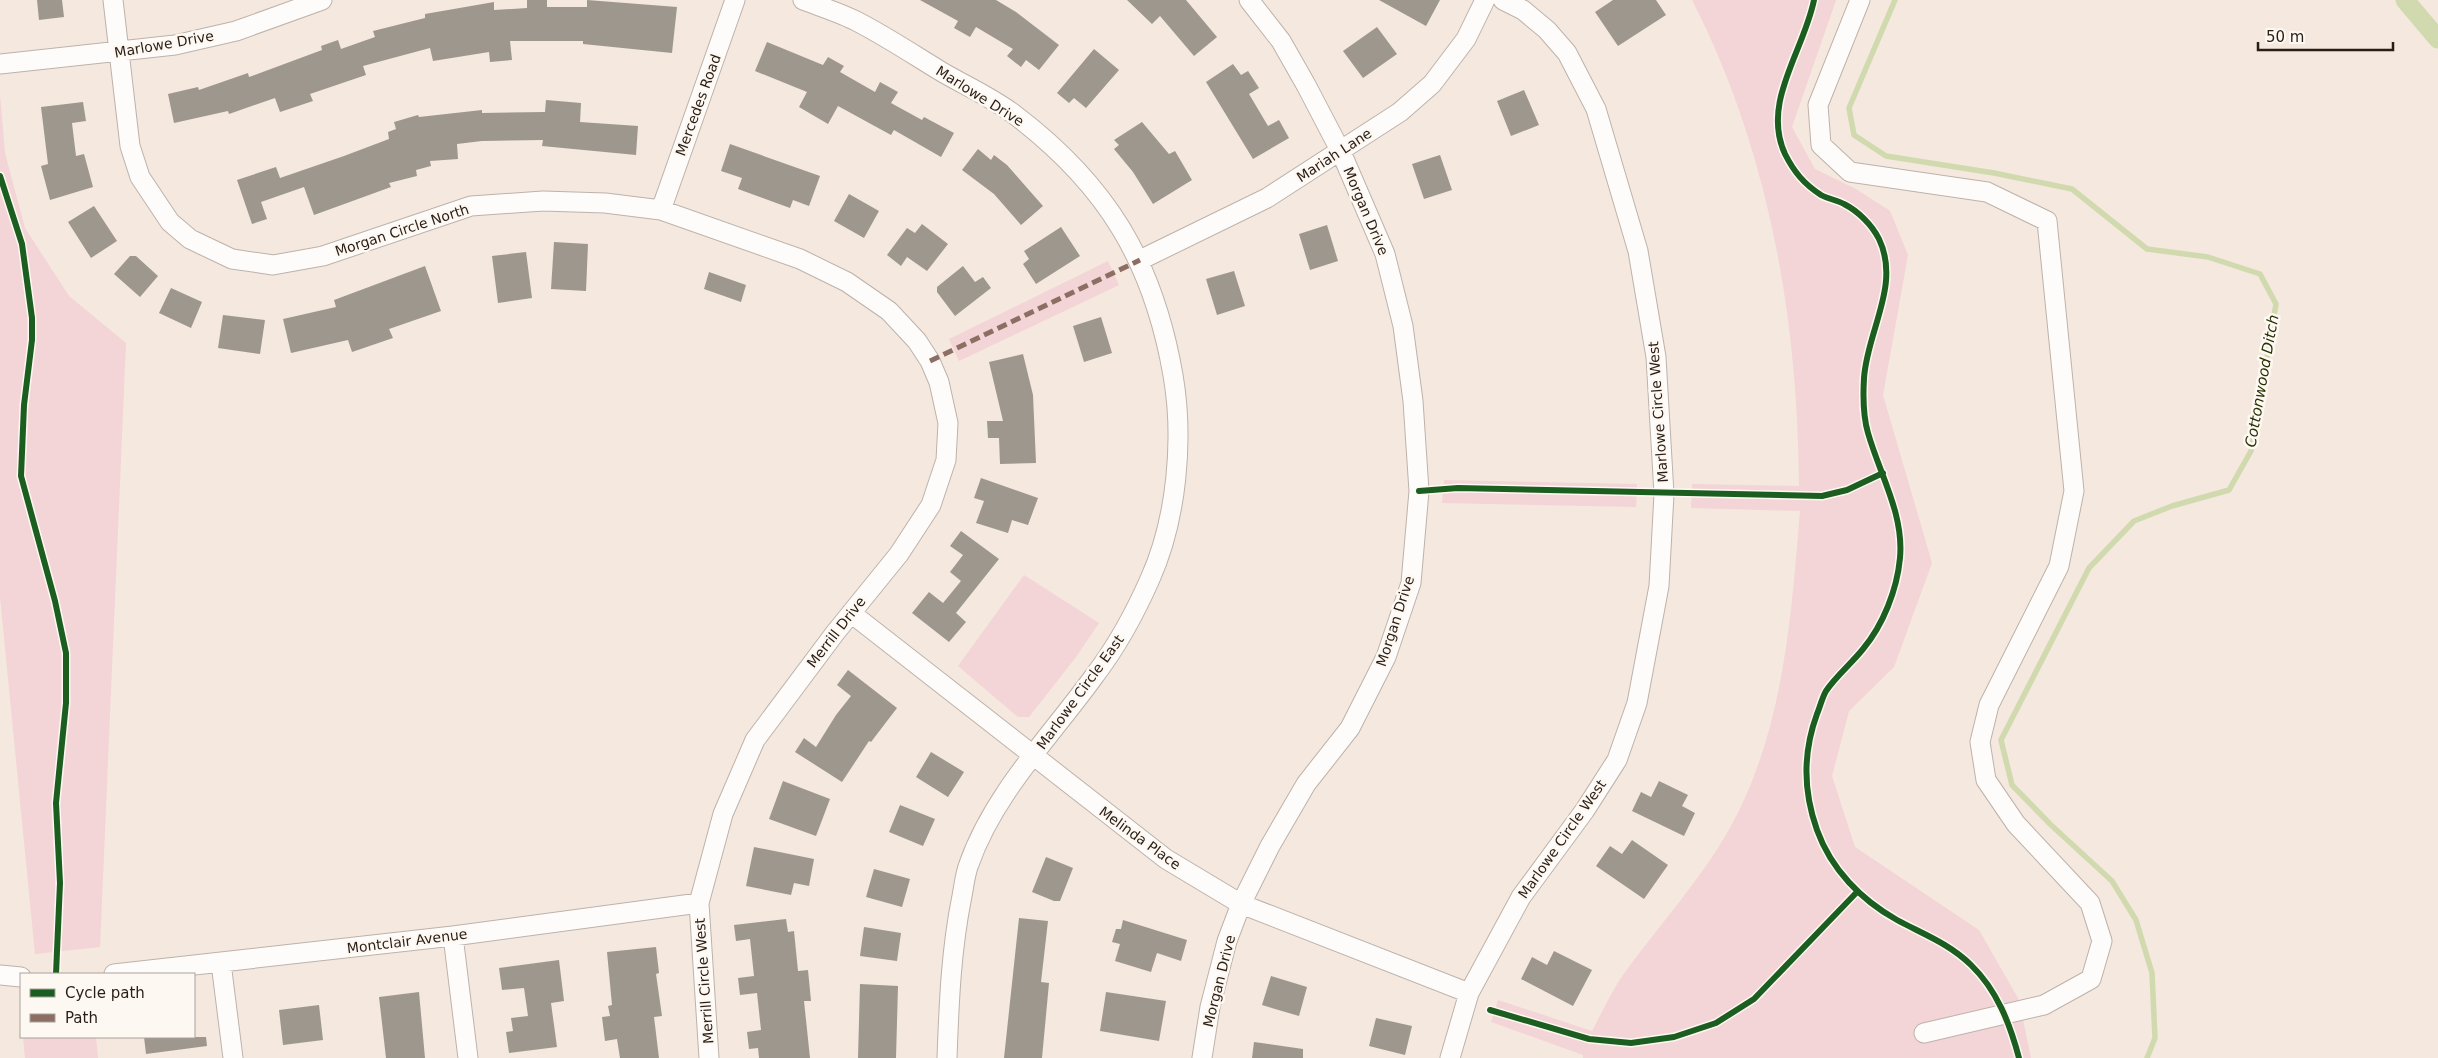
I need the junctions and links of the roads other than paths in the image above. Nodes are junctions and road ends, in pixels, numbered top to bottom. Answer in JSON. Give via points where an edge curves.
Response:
{"nodes":[{"id":1,"x":112,"y":0,"type":"edge"},
{"id":2,"x":322,"y":0,"type":"edge"},
{"id":3,"x":735,"y":0,"type":"edge"},
{"id":4,"x":803,"y":0,"type":"edge"},
{"id":5,"x":1248,"y":0,"type":"edge"},
{"id":6,"x":1485,"y":0,"type":"edge"},
{"id":7,"x":1502,"y":0,"type":"edge"},
{"id":8,"x":1860,"y":0,"type":"edge"},
{"id":9,"x":119,"y":52,"type":"junction"},
{"id":10,"x":0,"y":64,"type":"edge"},
{"id":11,"x":1341,"y":152,"type":"junction"},
{"id":12,"x":660,"y":210,"type":"junction"},
{"id":13,"x":1140,"y":260,"type":"junction"},
{"id":14,"x":930,"y":361,"type":"joint"},
{"id":15,"x":851,"y":613,"type":"junction"},
{"id":16,"x":1033,"y":757,"type":"junction"},
{"id":17,"x":699,"y":904,"type":"junction"},
{"id":18,"x":1242,"y":904,"type":"junction"},
{"id":19,"x":453,"y":936,"type":"junction"},
{"id":20,"x":221,"y":963,"type":"junction"},
{"id":21,"x":124,"y":973,"type":"edge"},
{"id":22,"x":0,"y":975,"type":"edge"},
{"id":23,"x":20,"y":977,"type":"edge"},
{"id":24,"x":1469,"y":993,"type":"junction"},
{"id":25,"x":1924,"y":1033,"type":"dead end"},
{"id":26,"x":233,"y":1058,"type":"edge"},
{"id":27,"x":468,"y":1058,"type":"edge"},
{"id":28,"x":709,"y":1058,"type":"edge"},
{"id":29,"x":947,"y":1058,"type":"edge"},
{"id":30,"x":1202,"y":1058,"type":"edge"},
{"id":31,"x":1450,"y":1058,"type":"edge"}],
"edges":[{"from":1,"to":9,"type":"street","name":"Morgan Circle North"},
{"from":2,"to":9,"type":"street","name":"Marlowe Drive","via":[[236,31],[175,45]]},
{"from":3,"to":12,"type":"street","name":"Mercedes Road"},
{"from":4,"to":13,"type":"street","name":"Marlowe Drive","via":[[856,21],[1013,113],[1071,162],[1107,207]]},
{"from":5,"to":11,"type":"street","name":"Morgan Drive","via":[[1282,41]]},
{"from":6,"to":11,"type":"street","name":"Mariah Lane","via":[[1466,39],[1432,84],[1400,112]]},
{"from":7,"to":24,"type":"street","name":"Marlowe Circle West","via":[[1523,10],[1567,53],[1596,109],[1638,251],[1656,357],[1664,494],[1659,586],[1637,703],[1617,760],[1586,810],[1521,897]]},
{"from":8,"to":25,"type":"street","via":[[1818,105],[1821,145],[1850,172],[1987,192],[2047,221],[2074,491],[2059,566],[1989,705],[1980,742],[1986,780],[2016,824],[2090,903],[2102,941],[2091,979],[2044,1005]]},
{"from":9,"to":10,"type":"street","name":"Marlowe Drive"},
{"from":9,"to":12,"type":"street","name":"Morgan Circle North","via":[[130,146],[140,177],[170,222],[190,239],[232,260],[273,265],[323,256],[472,206],[543,201],[605,203]]},
{"from":11,"to":13,"type":"street","name":"Mariah Lane","via":[[1267,198]]},
{"from":11,"to":18,"type":"street","name":"Morgan Drive","via":[[1385,254],[1403,326],[1413,401],[1419,491],[1411,583],[1386,657],[1350,728],[1306,784],[1270,846]]},
{"from":12,"to":14,"type":"street","name":"Morgan Circle North","via":[[800,259],[847,282],[889,311],[917,341]]},
{"from":13,"to":16,"type":"street","name":"Marlowe Circle East","via":[[1168,347],[1176,397],[1179,449],[1171,513],[1152,576],[1128,625],[1097,673]]},
{"from":14,"to":15,"type":"street","name":"Merrill Drive","via":[[939,382],[948,423],[946,460],[931,505],[898,554]]},
{"from":15,"to":16,"type":"street","name":"Melinda Place"},
{"from":15,"to":17,"type":"street","name":"Merrill Drive","via":[[754,740],[723,814]]},
{"from":16,"to":18,"type":"street","name":"Melinda Place","via":[[1166,859]]},
{"from":16,"to":29,"type":"street","name":"Marlowe Circle East","via":[[993,810],[968,865],[955,928]]},
{"from":17,"to":19,"type":"street","name":"Montclair Avenue"},
{"from":17,"to":28,"type":"street","name":"Merrill Circle West"},
{"from":18,"to":24,"type":"street","name":"Melinda Place"},
{"from":18,"to":30,"type":"street","name":"Morgan Drive","via":[[1227,941],[1210,1007]]},
{"from":19,"to":20,"type":"street","name":"Montclair Avenue"},
{"from":19,"to":27,"type":"street"},
{"from":20,"to":21,"type":"street","name":"Montclair Avenue"},
{"from":20,"to":26,"type":"street"},
{"from":22,"to":23,"type":"street"},
{"from":24,"to":31,"type":"street","name":"Marlowe Circle West"}]}
